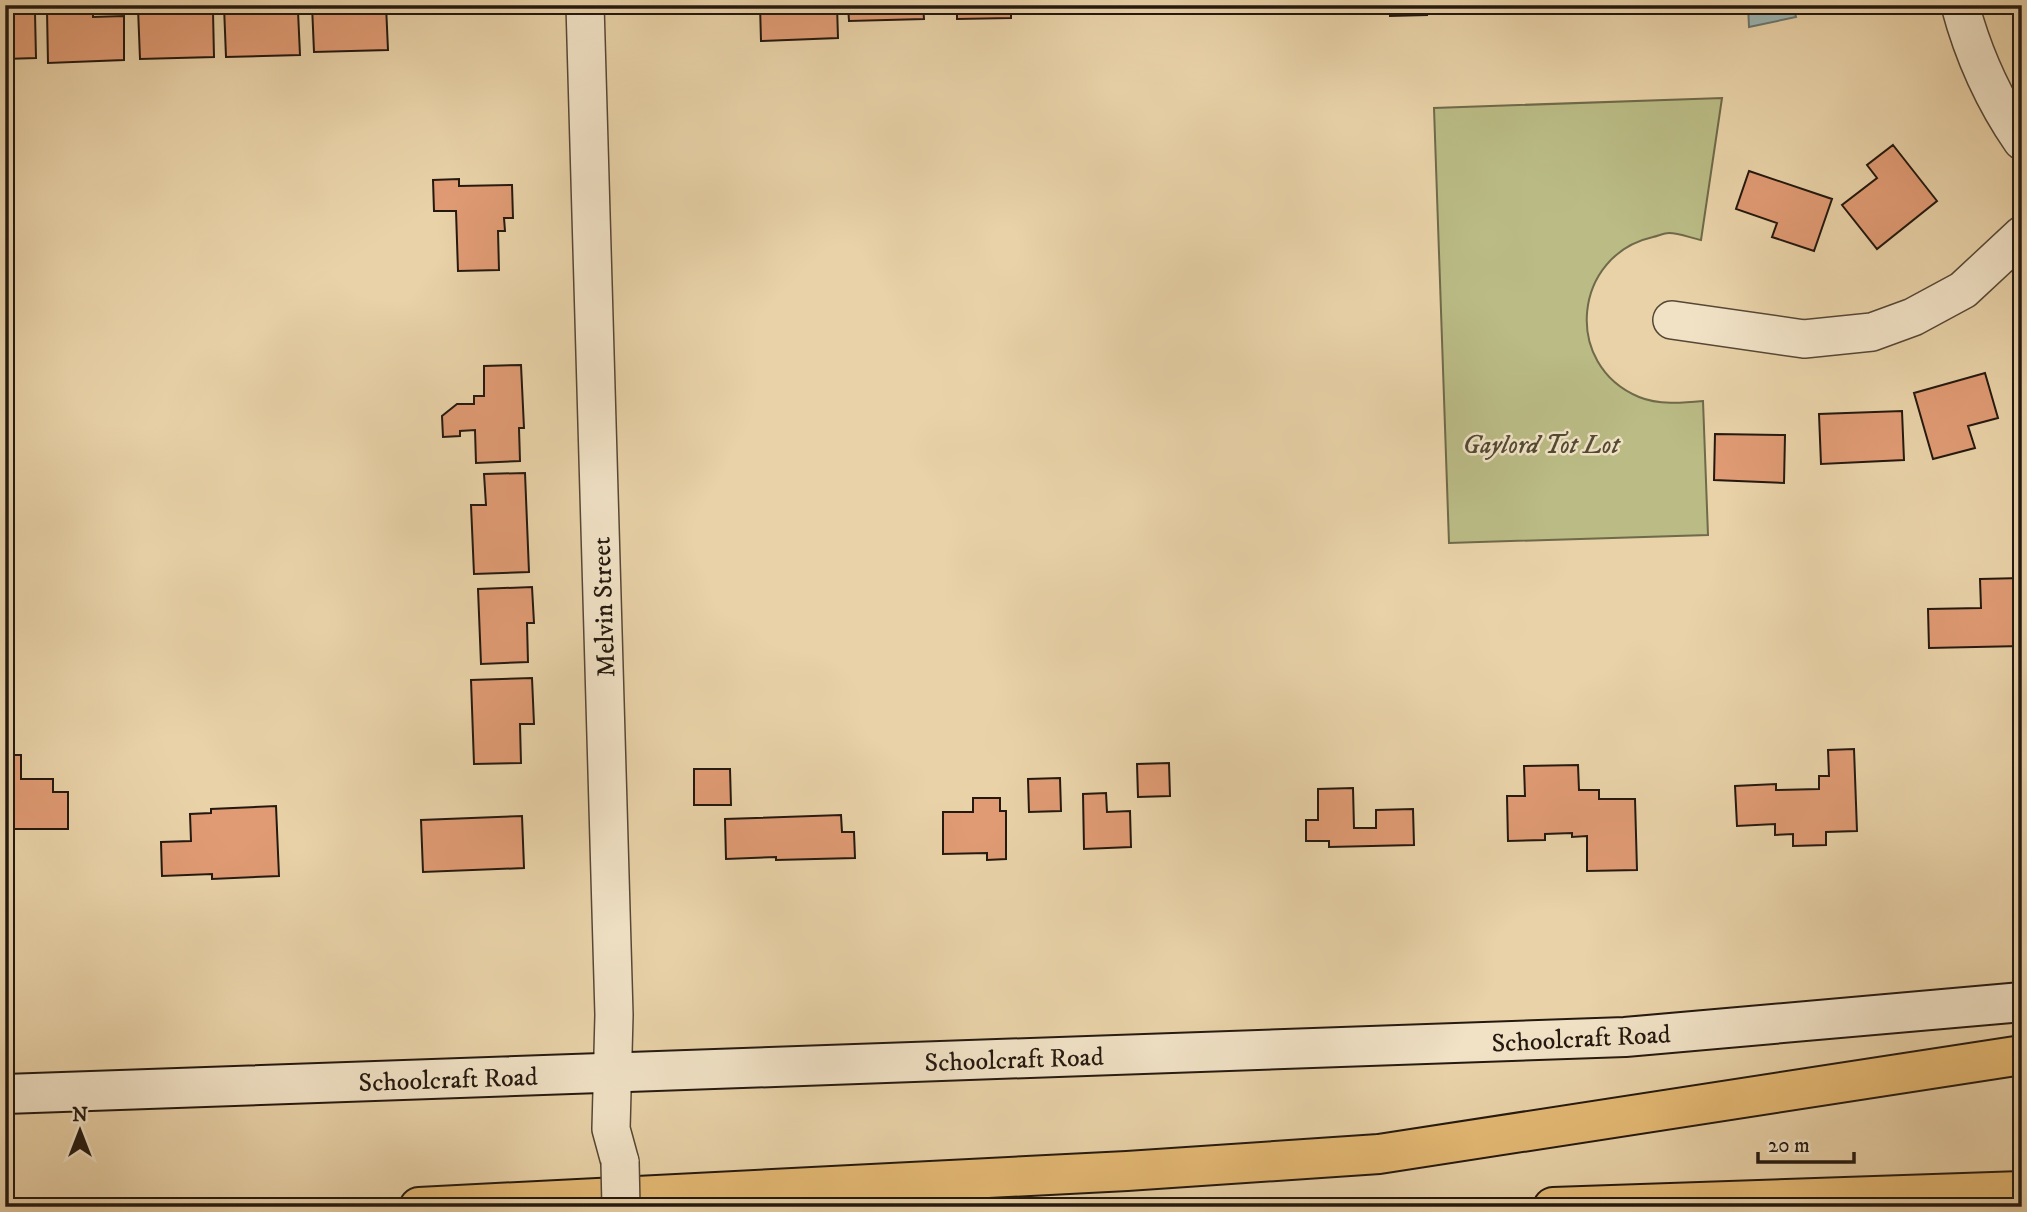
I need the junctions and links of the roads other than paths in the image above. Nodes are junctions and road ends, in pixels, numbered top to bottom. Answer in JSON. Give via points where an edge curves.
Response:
{"nodes":[{"id":1,"x":585,"y":5,"type":"edge"},
{"id":2,"x":1961,"y":5,"type":"edge"},
{"id":3,"x":2022,"y":141,"type":"edge"},
{"id":4,"x":2022,"y":235,"type":"edge"},
{"id":5,"x":1672,"y":320,"type":"dead end"},
{"id":6,"x":2022,"y":1002,"type":"edge"},
{"id":7,"x":2022,"y":1055,"type":"edge"},
{"id":8,"x":613,"y":1073,"type":"junction"},
{"id":9,"x":5,"y":1094,"type":"edge"},
{"id":10,"x":2022,"y":1191,"type":"edge"},
{"id":11,"x":419,"y":1207,"type":"edge"},
{"id":12,"x":621,"y":1207,"type":"edge"},
{"id":13,"x":1553,"y":1207,"type":"edge"}],
"edges":[{"from":1,"to":8,"type":"street","name":"Melvin Street"},
{"from":2,"to":3,"type":"street","via":[[1984,75]]},
{"from":4,"to":5,"type":"street","via":[[1963,290],[1913,317],[1872,332],[1804,339]]},
{"from":6,"to":8,"type":"main road","name":"Schoolcraft Road","via":[[1625,1037]]},
{"from":7,"to":11,"type":"highway","via":[[1379,1154]]},
{"from":8,"to":9,"type":"main road","name":"Schoolcraft Road"},
{"from":8,"to":12,"type":"street","name":"Melvin Street","bridge":true,"via":[[611,1129],[620,1162]]},
{"from":10,"to":13,"type":"highway"}]}
